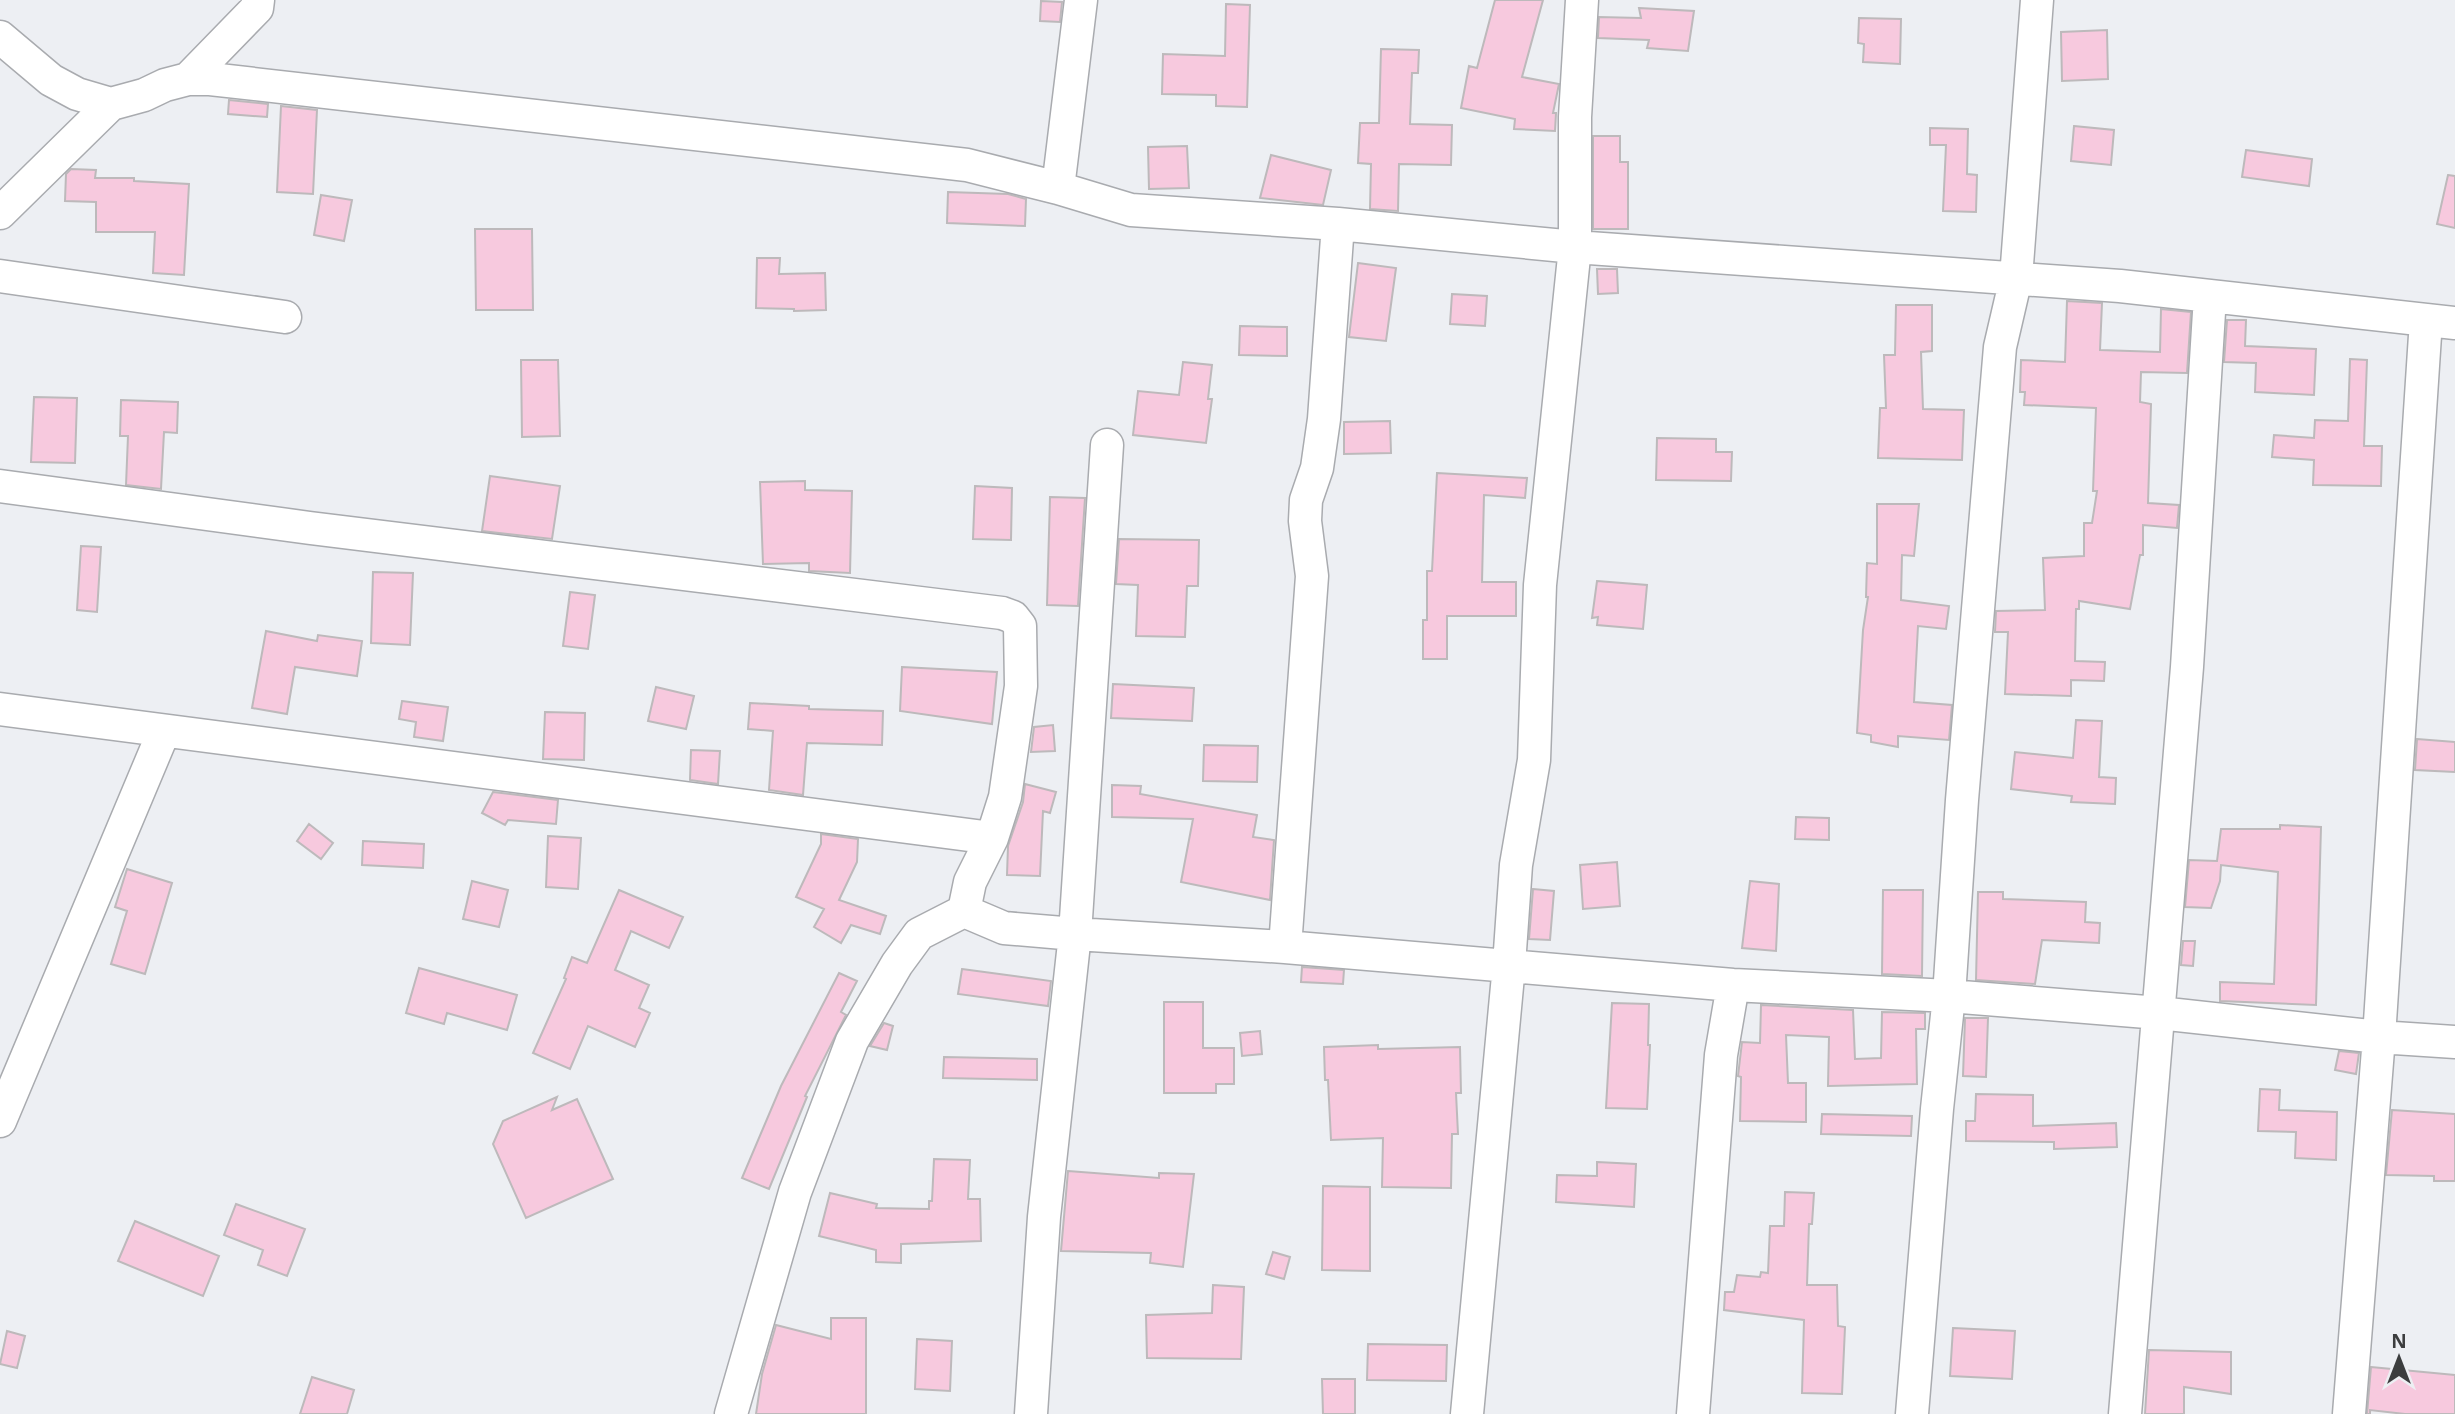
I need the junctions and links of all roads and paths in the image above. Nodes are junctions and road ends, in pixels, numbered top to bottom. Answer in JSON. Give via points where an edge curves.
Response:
{"nodes":[{"id":1,"x":258,"y":0,"type":"edge"},
{"id":2,"x":1081,"y":0,"type":"edge"},
{"id":3,"x":1582,"y":0,"type":"edge"},
{"id":4,"x":2038,"y":0,"type":"edge"},
{"id":5,"x":0,"y":37,"type":"edge"},
{"id":6,"x":188,"y":79,"type":"junction"},
{"id":7,"x":111,"y":103,"type":"junction"},
{"id":8,"x":1058,"y":188,"type":"junction"},
{"id":9,"x":0,"y":213,"type":"edge"},
{"id":10,"x":1338,"y":224,"type":"junction"},
{"id":11,"x":1575,"y":247,"type":"junction"},
{"id":12,"x":0,"y":276,"type":"edge"},
{"id":13,"x":2016,"y":278,"type":"junction"},
{"id":14,"x":2210,"y":296,"type":"junction"},
{"id":15,"x":285,"y":317,"type":"dead end"},
{"id":16,"x":2441,"y":321,"type":"edge"},
{"id":17,"x":1107,"y":445,"type":"dead end"},
{"id":18,"x":0,"y":486,"type":"edge"},
{"id":19,"x":0,"y":709,"type":"edge"},
{"id":20,"x":164,"y":731,"type":"junction"},
{"id":21,"x":992,"y":838,"type":"junction"},
{"id":22,"x":964,"y":911,"type":"junction"},
{"id":23,"x":1075,"y":934,"type":"junction"},
{"id":24,"x":1285,"y":947,"type":"junction"},
{"id":25,"x":1509,"y":965,"type":"junction"},
{"id":26,"x":1733,"y":985,"type":"junction"},
{"id":27,"x":1949,"y":996,"type":"junction"},
{"id":28,"x":2159,"y":1013,"type":"junction"},
{"id":29,"x":2379,"y":1037,"type":"junction"},
{"id":30,"x":2455,"y":1042,"type":"edge"},
{"id":31,"x":0,"y":1121,"type":"edge"},
{"id":32,"x":731,"y":1414,"type":"edge"},
{"id":33,"x":1031,"y":1414,"type":"edge"},
{"id":34,"x":1467,"y":1414,"type":"edge"},
{"id":35,"x":1693,"y":1414,"type":"edge"},
{"id":36,"x":1912,"y":1414,"type":"edge"},
{"id":37,"x":2124,"y":1414,"type":"edge"},
{"id":38,"x":2349,"y":1414,"type":"edge"}],
"edges":[{"from":1,"to":6,"type":"street","via":[[257,8]]},
{"from":2,"to":8,"type":"street"},
{"from":3,"to":11,"type":"street","via":[[1575,117]]},
{"from":4,"to":13,"type":"street"},
{"from":5,"to":7,"type":"street","via":[[51,80],[77,94]]},
{"from":6,"to":7,"type":"street"},
{"from":6,"to":8,"type":"street","via":[[967,165]]},
{"from":7,"to":9,"type":"street"},
{"from":8,"to":10,"type":"street","via":[[1131,210]]},
{"from":10,"to":11,"type":"street"},
{"from":10,"to":24,"type":"street","via":[[1324,419],[1317,468],[1306,499],[1312,576]]},
{"from":11,"to":13,"type":"street"},
{"from":11,"to":25,"type":"street","via":[[1540,585],[1534,760],[1516,865]]},
{"from":12,"to":15,"type":"street"},
{"from":13,"to":14,"type":"street"},
{"from":13,"to":27,"type":"street","via":[[1999,360]]},
{"from":14,"to":16,"type":"street"},
{"from":14,"to":28,"type":"street"},
{"from":16,"to":29,"type":"street"},
{"from":17,"to":23,"type":"street"},
{"from":18,"to":21,"type":"street","via":[[1002,613],[1020,626],[1021,686],[1005,797]]},
{"from":19,"to":20,"type":"street"},
{"from":20,"to":21,"type":"street"},
{"from":20,"to":31,"type":"street"},
{"from":21,"to":22,"type":"street","via":[[970,883]]},
{"from":22,"to":23,"type":"street","via":[[1004,928]]},
{"from":22,"to":32,"type":"street","via":[[919,934],[852,1041],[795,1192]]},
{"from":23,"to":24,"type":"street"},
{"from":23,"to":33,"type":"street","via":[[1044,1217]]},
{"from":24,"to":25,"type":"street"},
{"from":25,"to":26,"type":"street"},
{"from":25,"to":34,"type":"street"},
{"from":26,"to":27,"type":"street"},
{"from":26,"to":35,"type":"street","via":[[1721,1055]]},
{"from":27,"to":28,"type":"street"},
{"from":27,"to":36,"type":"street"},
{"from":28,"to":29,"type":"street"},
{"from":28,"to":37,"type":"street"},
{"from":29,"to":30,"type":"street"},
{"from":29,"to":38,"type":"street"}]}
